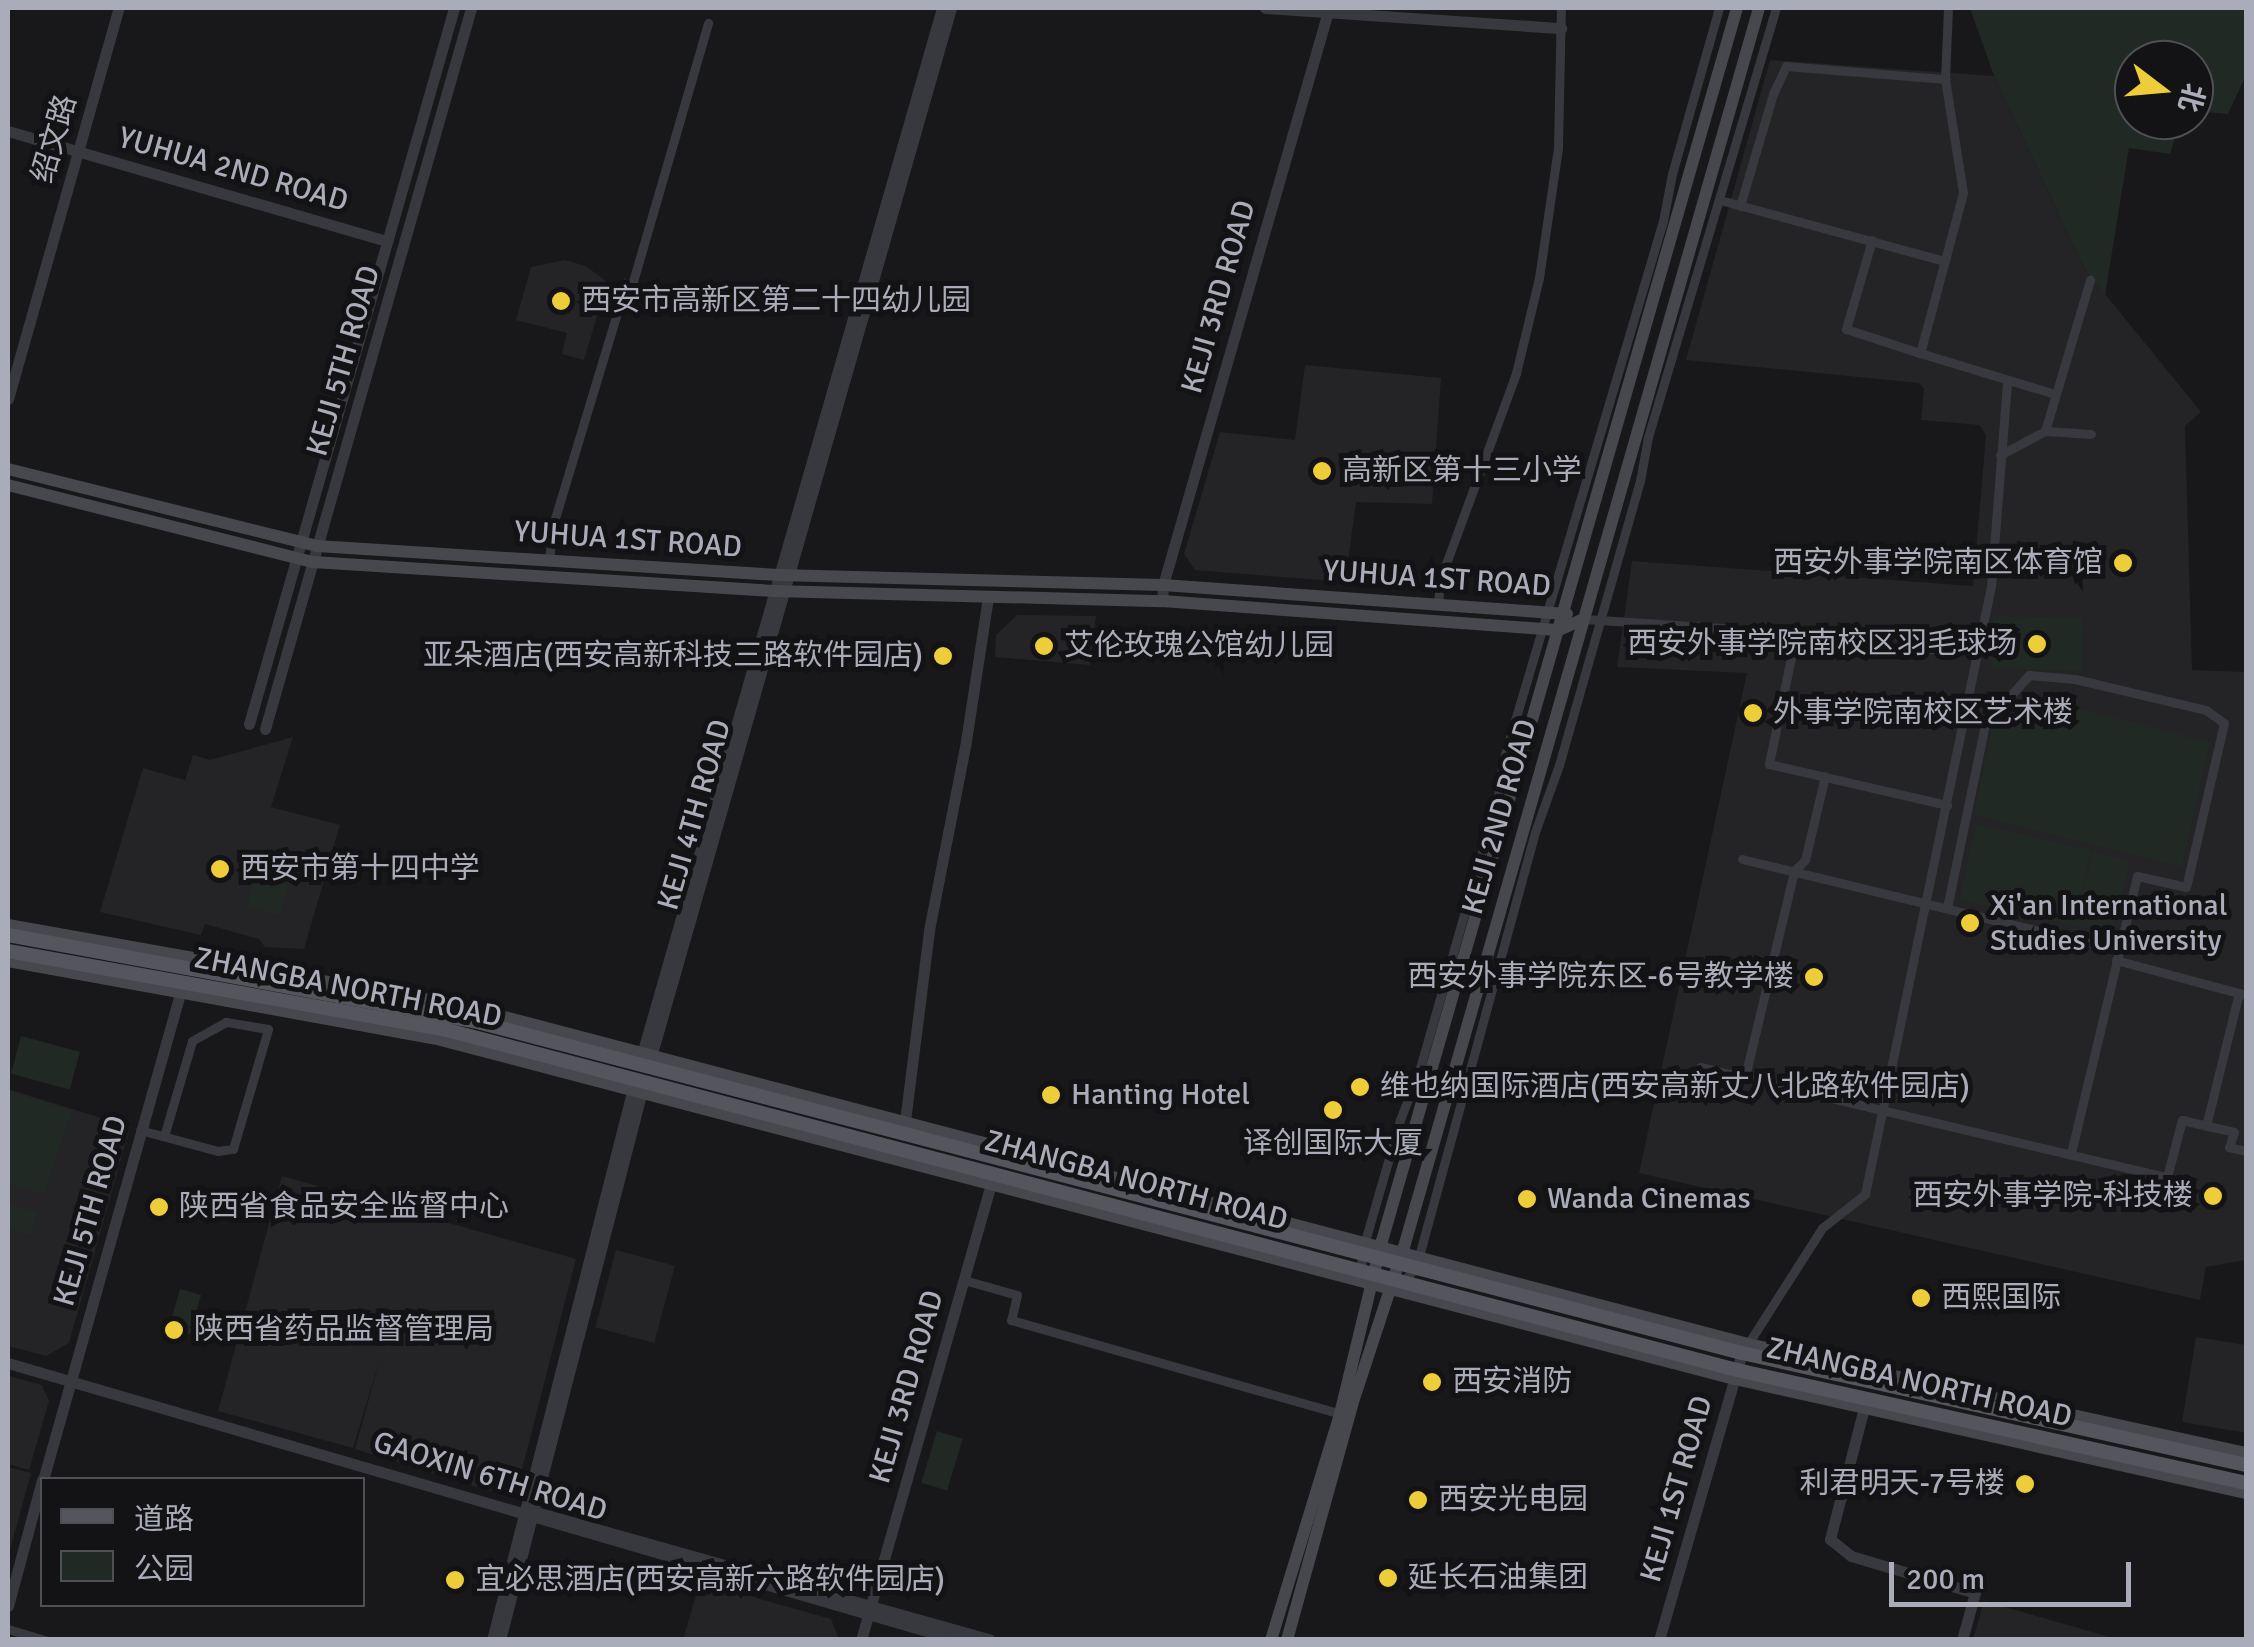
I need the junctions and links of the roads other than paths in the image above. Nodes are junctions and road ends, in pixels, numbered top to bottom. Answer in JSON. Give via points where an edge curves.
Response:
{"nodes":[{"id":1,"x":119,"y":8,"type":"edge"},
{"id":2,"x":454,"y":8,"type":"edge"},
{"id":3,"x":471,"y":8,"type":"edge"},
{"id":4,"x":942,"y":8,"type":"edge"},
{"id":5,"x":950,"y":8,"type":"edge"},
{"id":6,"x":1265,"y":8,"type":"edge"},
{"id":7,"x":1561,"y":8,"type":"edge"},
{"id":8,"x":1720,"y":8,"type":"edge"},
{"id":9,"x":1736,"y":8,"type":"edge"},
{"id":10,"x":1759,"y":8,"type":"edge"},
{"id":11,"x":1776,"y":8,"type":"edge"},
{"id":12,"x":1948,"y":8,"type":"edge"},
{"id":13,"x":1328,"y":10,"type":"edge"},
{"id":14,"x":708,"y":23,"type":"dead end"},
{"id":15,"x":1561,"y":28,"type":"junction"},
{"id":16,"x":446,"y":34,"type":"junction"},
{"id":17,"x":462,"y":38,"type":"junction"},
{"id":18,"x":1945,"y":79,"type":"junction"},
{"id":19,"x":8,"y":131,"type":"edge"},
{"id":20,"x":78,"y":152,"type":"junction"},
{"id":21,"x":1720,"y":200,"type":"junction"},
{"id":22,"x":1740,"y":206,"type":"junction"},
{"id":23,"x":1872,"y":240,"type":"junction"},
{"id":24,"x":387,"y":241,"type":"junction"},
{"id":25,"x":1945,"y":261,"type":"junction"},
{"id":26,"x":2090,"y":280,"type":"dead end"},
{"id":27,"x":1920,"y":352,"type":"junction"},
{"id":28,"x":2008,"y":381,"type":"junction"},
{"id":29,"x":2056,"y":394,"type":"junction"},
{"id":30,"x":8,"y":400,"type":"edge"},
{"id":31,"x":2045,"y":431,"type":"junction"},
{"id":32,"x":2091,"y":434,"type":"dead end"},
{"id":33,"x":2000,"y":454,"type":"junction"},
{"id":34,"x":8,"y":469,"type":"edge"},
{"id":35,"x":8,"y":485,"type":"edge"},
{"id":36,"x":301,"y":542,"type":"junction"},
{"id":37,"x":317,"y":546,"type":"junction"},
{"id":38,"x":297,"y":558,"type":"junction"},
{"id":39,"x":549,"y":561,"type":"junction"},
{"id":40,"x":313,"y":562,"type":"junction"},
{"id":41,"x":784,"y":575,"type":"junction"},
{"id":42,"x":1163,"y":585,"type":"junction"},
{"id":43,"x":779,"y":591,"type":"junction"},
{"id":44,"x":988,"y":597,"type":"junction"},
{"id":45,"x":1162,"y":601,"type":"junction"},
{"id":46,"x":1438,"y":604,"type":"junction"},
{"id":47,"x":1546,"y":612,"type":"junction"},
{"id":48,"x":1564,"y":613,"type":"junction"},
{"id":49,"x":1584,"y":619,"type":"junction"},
{"id":50,"x":1600,"y":620,"type":"junction"},
{"id":51,"x":1542,"y":628,"type":"junction"},
{"id":52,"x":1558,"y":630,"type":"junction"},
{"id":53,"x":275,"y":633,"type":"junction"},
{"id":54,"x":291,"y":638,"type":"junction"},
{"id":55,"x":1795,"y":638,"type":"junction"},
{"id":56,"x":1977,"y":651,"type":"junction"},
{"id":57,"x":249,"y":724,"type":"dead end"},
{"id":58,"x":264,"y":729,"type":"dead end"},
{"id":59,"x":1825,"y":776,"type":"junction"},
{"id":60,"x":1947,"y":805,"type":"junction"},
{"id":61,"x":1742,"y":859,"type":"dead end"},
{"id":62,"x":1794,"y":871,"type":"junction"},
{"id":63,"x":1926,"y":902,"type":"junction"},
{"id":64,"x":1947,"y":908,"type":"junction"},
{"id":65,"x":8,"y":925,"type":"edge"},
{"id":66,"x":8,"y":935,"type":"edge"},
{"id":67,"x":8,"y":951,"type":"edge"},
{"id":68,"x":2117,"y":954,"type":"junction"},
{"id":69,"x":8,"y":961,"type":"edge"},
{"id":70,"x":188,"y":962,"type":"junction"},
{"id":71,"x":181,"y":988,"type":"junction"},
{"id":72,"x":2242,"y":994,"type":"edge"},
{"id":73,"x":646,"y":1060,"type":"junction"},
{"id":74,"x":1700,"y":1067,"type":"dead end"},
{"id":75,"x":1745,"y":1077,"type":"junction"},
{"id":76,"x":638,"y":1086,"type":"junction"},
{"id":77,"x":1882,"y":1108,"type":"junction"},
{"id":78,"x":2206,"y":1126,"type":"junction"},
{"id":79,"x":904,"y":1128,"type":"junction"},
{"id":80,"x":140,"y":1130,"type":"junction"},
{"id":81,"x":164,"y":1136,"type":"junction"},
{"id":82,"x":2246,"y":1151,"type":"edge"},
{"id":83,"x":2071,"y":1153,"type":"junction"},
{"id":84,"x":997,"y":1166,"type":"junction"},
{"id":85,"x":1418,"y":1262,"type":"junction"},
{"id":86,"x":1382,"y":1269,"type":"junction"},
{"id":87,"x":964,"y":1280,"type":"junction"},
{"id":88,"x":1745,"y":1349,"type":"junction"},
{"id":89,"x":8,"y":1363,"type":"edge"},
{"id":90,"x":1736,"y":1375,"type":"junction"},
{"id":91,"x":70,"y":1381,"type":"junction"},
{"id":92,"x":1864,"y":1405,"type":"junction"},
{"id":93,"x":1340,"y":1414,"type":"junction"},
{"id":94,"x":2246,"y":1453,"type":"edge"},
{"id":95,"x":2246,"y":1465,"type":"edge"},
{"id":96,"x":43,"y":1477,"type":"edge"},
{"id":97,"x":2246,"y":1483,"type":"edge"},
{"id":98,"x":40,"y":1487,"type":"edge"},
{"id":99,"x":2246,"y":1493,"type":"edge"},
{"id":100,"x":530,"y":1513,"type":"junction"},
{"id":101,"x":8,"y":1606,"type":"edge"},
{"id":102,"x":869,"y":1610,"type":"junction"},
{"id":103,"x":8,"y":1629,"type":"edge"},
{"id":104,"x":45,"y":1640,"type":"edge"},
{"id":105,"x":492,"y":1640,"type":"edge"},
{"id":106,"x":500,"y":1640,"type":"edge"},
{"id":107,"x":860,"y":1640,"type":"edge"},
{"id":108,"x":957,"y":1640,"type":"edge"},
{"id":109,"x":990,"y":1640,"type":"edge"},
{"id":110,"x":1271,"y":1640,"type":"edge"},
{"id":111,"x":1287,"y":1640,"type":"edge"},
{"id":112,"x":1659,"y":1640,"type":"edge"},
{"id":113,"x":1962,"y":1640,"type":"edge"}],
"edges":[{"from":1,"to":20,"type":"street","name":"绍文路"},
{"from":2,"to":16,"type":"street","name":"KEJI 5TH ROAD"},
{"from":3,"to":17,"type":"street","name":"KEJI 5TH ROAD"},
{"from":4,"to":41,"type":"street","name":"KEJI 4TH ROAD"},
{"from":5,"to":41,"type":"street","name":"KEJI 4TH ROAD"},
{"from":6,"to":13,"type":"street"},
{"from":7,"to":15,"type":"street"},
{"from":8,"to":47,"type":"street","name":"KEJI 2ND ROAD"},
{"from":9,"to":48,"type":"main road","name":"KEJI 2ND ROAD"},
{"from":10,"to":49,"type":"main road","name":"KEJI 2ND ROAD"},
{"from":11,"to":21,"type":"street","name":"KEJI 2ND ROAD"},
{"from":12,"to":18,"type":"street"},
{"from":13,"to":15,"type":"street"},
{"from":13,"to":42,"type":"street","name":"KEJI 3RD ROAD"},
{"from":14,"to":39,"type":"street","via":[[564,488]]},
{"from":15,"to":46,"type":"street","via":[[1558,147],[1540,278],[1516,373],[1440,580]]},
{"from":16,"to":17,"type":"street"},
{"from":16,"to":24,"type":"street","name":"KEJI 5TH ROAD"},
{"from":17,"to":37,"type":"street","name":"KEJI 5TH ROAD"},
{"from":18,"to":22,"type":"street","via":[[1786,66]]},
{"from":18,"to":25,"type":"street","via":[[1963,192]]},
{"from":19,"to":20,"type":"street","name":"YUHUA 2ND ROAD"},
{"from":20,"to":24,"type":"street","name":"YUHUA 2ND ROAD"},
{"from":20,"to":30,"type":"street","name":"绍文路"},
{"from":21,"to":22,"type":"street"},
{"from":21,"to":50,"type":"street","name":"KEJI 2ND ROAD"},
{"from":22,"to":23,"type":"street"},
{"from":23,"to":25,"type":"street"},
{"from":23,"to":27,"type":"street","via":[[1846,328]]},
{"from":24,"to":36,"type":"street","name":"KEJI 5TH ROAD"},
{"from":25,"to":27,"type":"street"},
{"from":26,"to":29,"type":"street"},
{"from":27,"to":28,"type":"street"},
{"from":28,"to":29,"type":"street"},
{"from":28,"to":33,"type":"street"},
{"from":29,"to":31,"type":"street"},
{"from":31,"to":32,"type":"street"},
{"from":31,"to":33,"type":"street"},
{"from":33,"to":56,"type":"street","via":[[1991,586]]},
{"from":34,"to":36,"type":"main road","name":"YUHUA 1ST ROAD"},
{"from":35,"to":38,"type":"main road","name":"YUHUA 1ST ROAD"},
{"from":36,"to":37,"type":"main road","name":"YUHUA 1ST ROAD"},
{"from":36,"to":38,"type":"street","name":"KEJI 5TH ROAD"},
{"from":37,"to":39,"type":"main road","name":"YUHUA 1ST ROAD"},
{"from":37,"to":40,"type":"street","name":"KEJI 5TH ROAD"},
{"from":38,"to":40,"type":"main road","name":"YUHUA 1ST ROAD"},
{"from":38,"to":53,"type":"street","name":"KEJI 5TH ROAD"},
{"from":39,"to":41,"type":"main road","name":"YUHUA 1ST ROAD"},
{"from":40,"to":43,"type":"main road","name":"YUHUA 1ST ROAD"},
{"from":40,"to":54,"type":"street","name":"KEJI 5TH ROAD"},
{"from":41,"to":42,"type":"main road","name":"YUHUA 1ST ROAD"},
{"from":41,"to":43,"type":"street","name":"KEJI 4TH ROAD"},
{"from":42,"to":45,"type":"street","name":"KEJI 3RD ROAD"},
{"from":42,"to":46,"type":"main road","name":"YUHUA 1ST ROAD"},
{"from":43,"to":44,"type":"main road","name":"YUHUA 1ST ROAD"},
{"from":43,"to":73,"type":"street","name":"KEJI 4TH ROAD"},
{"from":44,"to":45,"type":"main road","name":"YUHUA 1ST ROAD"},
{"from":44,"to":79,"type":"street","via":[[929,930]]},
{"from":45,"to":51,"type":"main road","name":"YUHUA 1ST ROAD"},
{"from":46,"to":47,"type":"main road","name":"YUHUA 1ST ROAD"},
{"from":47,"to":48,"type":"main road","name":"YUHUA 1ST ROAD"},
{"from":47,"to":51,"type":"street","name":"KEJI 2ND ROAD"},
{"from":48,"to":49,"type":"main road","name":"YUHUA 1ST ROAD"},
{"from":48,"to":52,"type":"main road","name":"KEJI 2ND ROAD"},
{"from":49,"to":50,"type":"street"},
{"from":49,"to":52,"type":"main road","name":"YUHUA 1ST ROAD"},
{"from":49,"to":86,"type":"main road","name":"KEJI 2ND ROAD"},
{"from":50,"to":55,"type":"street","via":[[1785,632]]},
{"from":50,"to":85,"type":"street","name":"KEJI 2ND ROAD"},
{"from":51,"to":52,"type":"main road","name":"YUHUA 1ST ROAD"},
{"from":51,"to":86,"type":"street","name":"KEJI 2ND ROAD","via":[[1426,1050]]},
{"from":52,"to":86,"type":"main road","name":"KEJI 2ND ROAD"},
{"from":53,"to":54,"type":"street"},
{"from":53,"to":57,"type":"street","name":"KEJI 5TH ROAD"},
{"from":54,"to":58,"type":"street","name":"KEJI 5TH ROAD"},
{"from":55,"to":56,"type":"street","via":[[1805,644]]},
{"from":55,"to":59,"type":"street","via":[[1769,764]]},
{"from":56,"to":60,"type":"street"},
{"from":59,"to":60,"type":"street"},
{"from":59,"to":62,"type":"street","via":[[1806,860]]},
{"from":60,"to":63,"type":"street"},
{"from":61,"to":62,"type":"street"},
{"from":62,"to":63,"type":"street"},
{"from":62,"to":75,"type":"street"},
{"from":63,"to":64,"type":"street"},
{"from":63,"to":77,"type":"street"},
{"from":64,"to":68,"type":"street"},
{"from":64,"to":68,"type":"street","via":[[1985,724],[2029,675],[2206,710],[2224,723],[2186,887],[2137,876]]},
{"from":65,"to":70,"type":"main road"},
{"from":66,"to":70,"type":"main road","name":"ZHANGBA NORTH ROAD"},
{"from":67,"to":71,"type":"main road","name":"ZHANGBA NORTH ROAD"},
{"from":68,"to":72,"type":"street"},
{"from":68,"to":83,"type":"street"},
{"from":69,"to":71,"type":"main road"},
{"from":70,"to":71,"type":"street","name":"KEJI 5TH ROAD"},
{"from":70,"to":73,"type":"main road","name":"ZHANGBA NORTH ROAD"},
{"from":71,"to":76,"type":"main road","name":"ZHANGBA NORTH ROAD","via":[[447,1030]]},
{"from":71,"to":80,"type":"street","name":"KEJI 5TH ROAD"},
{"from":72,"to":78,"type":"street"},
{"from":73,"to":76,"type":"street","name":"KEJI 4TH ROAD"},
{"from":73,"to":79,"type":"main road","name":"ZHANGBA NORTH ROAD"},
{"from":74,"to":75,"type":"street"},
{"from":75,"to":77,"type":"street"},
{"from":76,"to":84,"type":"main road","name":"ZHANGBA NORTH ROAD"},
{"from":76,"to":100,"type":"street","name":"KEJI 4TH ROAD"},
{"from":77,"to":83,"type":"street"},
{"from":77,"to":88,"type":"street","via":[[1865,1194],[1822,1228]]},
{"from":78,"to":82,"type":"street","via":[[2234,1132],[2229,1147]]},
{"from":78,"to":83,"type":"street","via":[[2182,1120],[2167,1177]]},
{"from":79,"to":84,"type":"main road","name":"ZHANGBA NORTH ROAD"},
{"from":80,"to":81,"type":"street"},
{"from":80,"to":91,"type":"street","name":"KEJI 5TH ROAD"},
{"from":81,"to":81,"type":"street","via":[[233,1149],[268,1030],[226,1022],[192,1041]]},
{"from":84,"to":86,"type":"main road","name":"ZHANGBA NORTH ROAD"},
{"from":84,"to":86,"type":"main road"},
{"from":84,"to":87,"type":"street","name":"KEJI 3RD ROAD"},
{"from":85,"to":86,"type":"main road","name":"ZHANGBA NORTH ROAD"},
{"from":85,"to":88,"type":"main road","name":"ZHANGBA NORTH ROAD"},
{"from":86,"to":90,"type":"main road","name":"ZHANGBA NORTH ROAD"},
{"from":86,"to":93,"type":"main road","name":"KEJI 2ND ROAD"},
{"from":86,"to":111,"type":"main road","name":"KEJI 2ND ROAD"},
{"from":87,"to":93,"type":"street","via":[[1017,1295],[1011,1320]]},
{"from":87,"to":102,"type":"street","name":"KEJI 3RD ROAD"},
{"from":88,"to":90,"type":"street","name":"KEJI 1ST ROAD"},
{"from":88,"to":94,"type":"main road"},
{"from":88,"to":95,"type":"main road","name":"ZHANGBA NORTH ROAD"},
{"from":89,"to":91,"type":"street","name":"GAOXIN 6TH ROAD"},
{"from":90,"to":92,"type":"main road","name":"ZHANGBA NORTH ROAD"},
{"from":90,"to":112,"type":"street","name":"KEJI 1ST ROAD"},
{"from":91,"to":96,"type":"street","name":"KEJI 5TH ROAD"},
{"from":91,"to":100,"type":"street","name":"GAOXIN 6TH ROAD"},
{"from":92,"to":97,"type":"main road","name":"ZHANGBA NORTH ROAD"},
{"from":92,"to":99,"type":"main road"},
{"from":92,"to":113,"type":"street","via":[[1830,1540],[1851,1556],[1976,1593]]},
{"from":93,"to":110,"type":"main road","name":"KEJI 2ND ROAD"},
{"from":98,"to":101,"type":"street","name":"KEJI 5TH ROAD"},
{"from":100,"to":102,"type":"street","name":"GAOXIN 6TH ROAD"},
{"from":100,"to":105,"type":"street","name":"KEJI 4TH ROAD"},
{"from":100,"to":106,"type":"street","name":"KEJI 4TH ROAD"},
{"from":102,"to":107,"type":"street","name":"KEJI 3RD ROAD"},
{"from":102,"to":108,"type":"street","name":"GAOXIN 6TH ROAD"},
{"from":102,"to":109,"type":"street","name":"GAOXIN 6TH ROAD"},
{"from":103,"to":104,"type":"street"}]}
